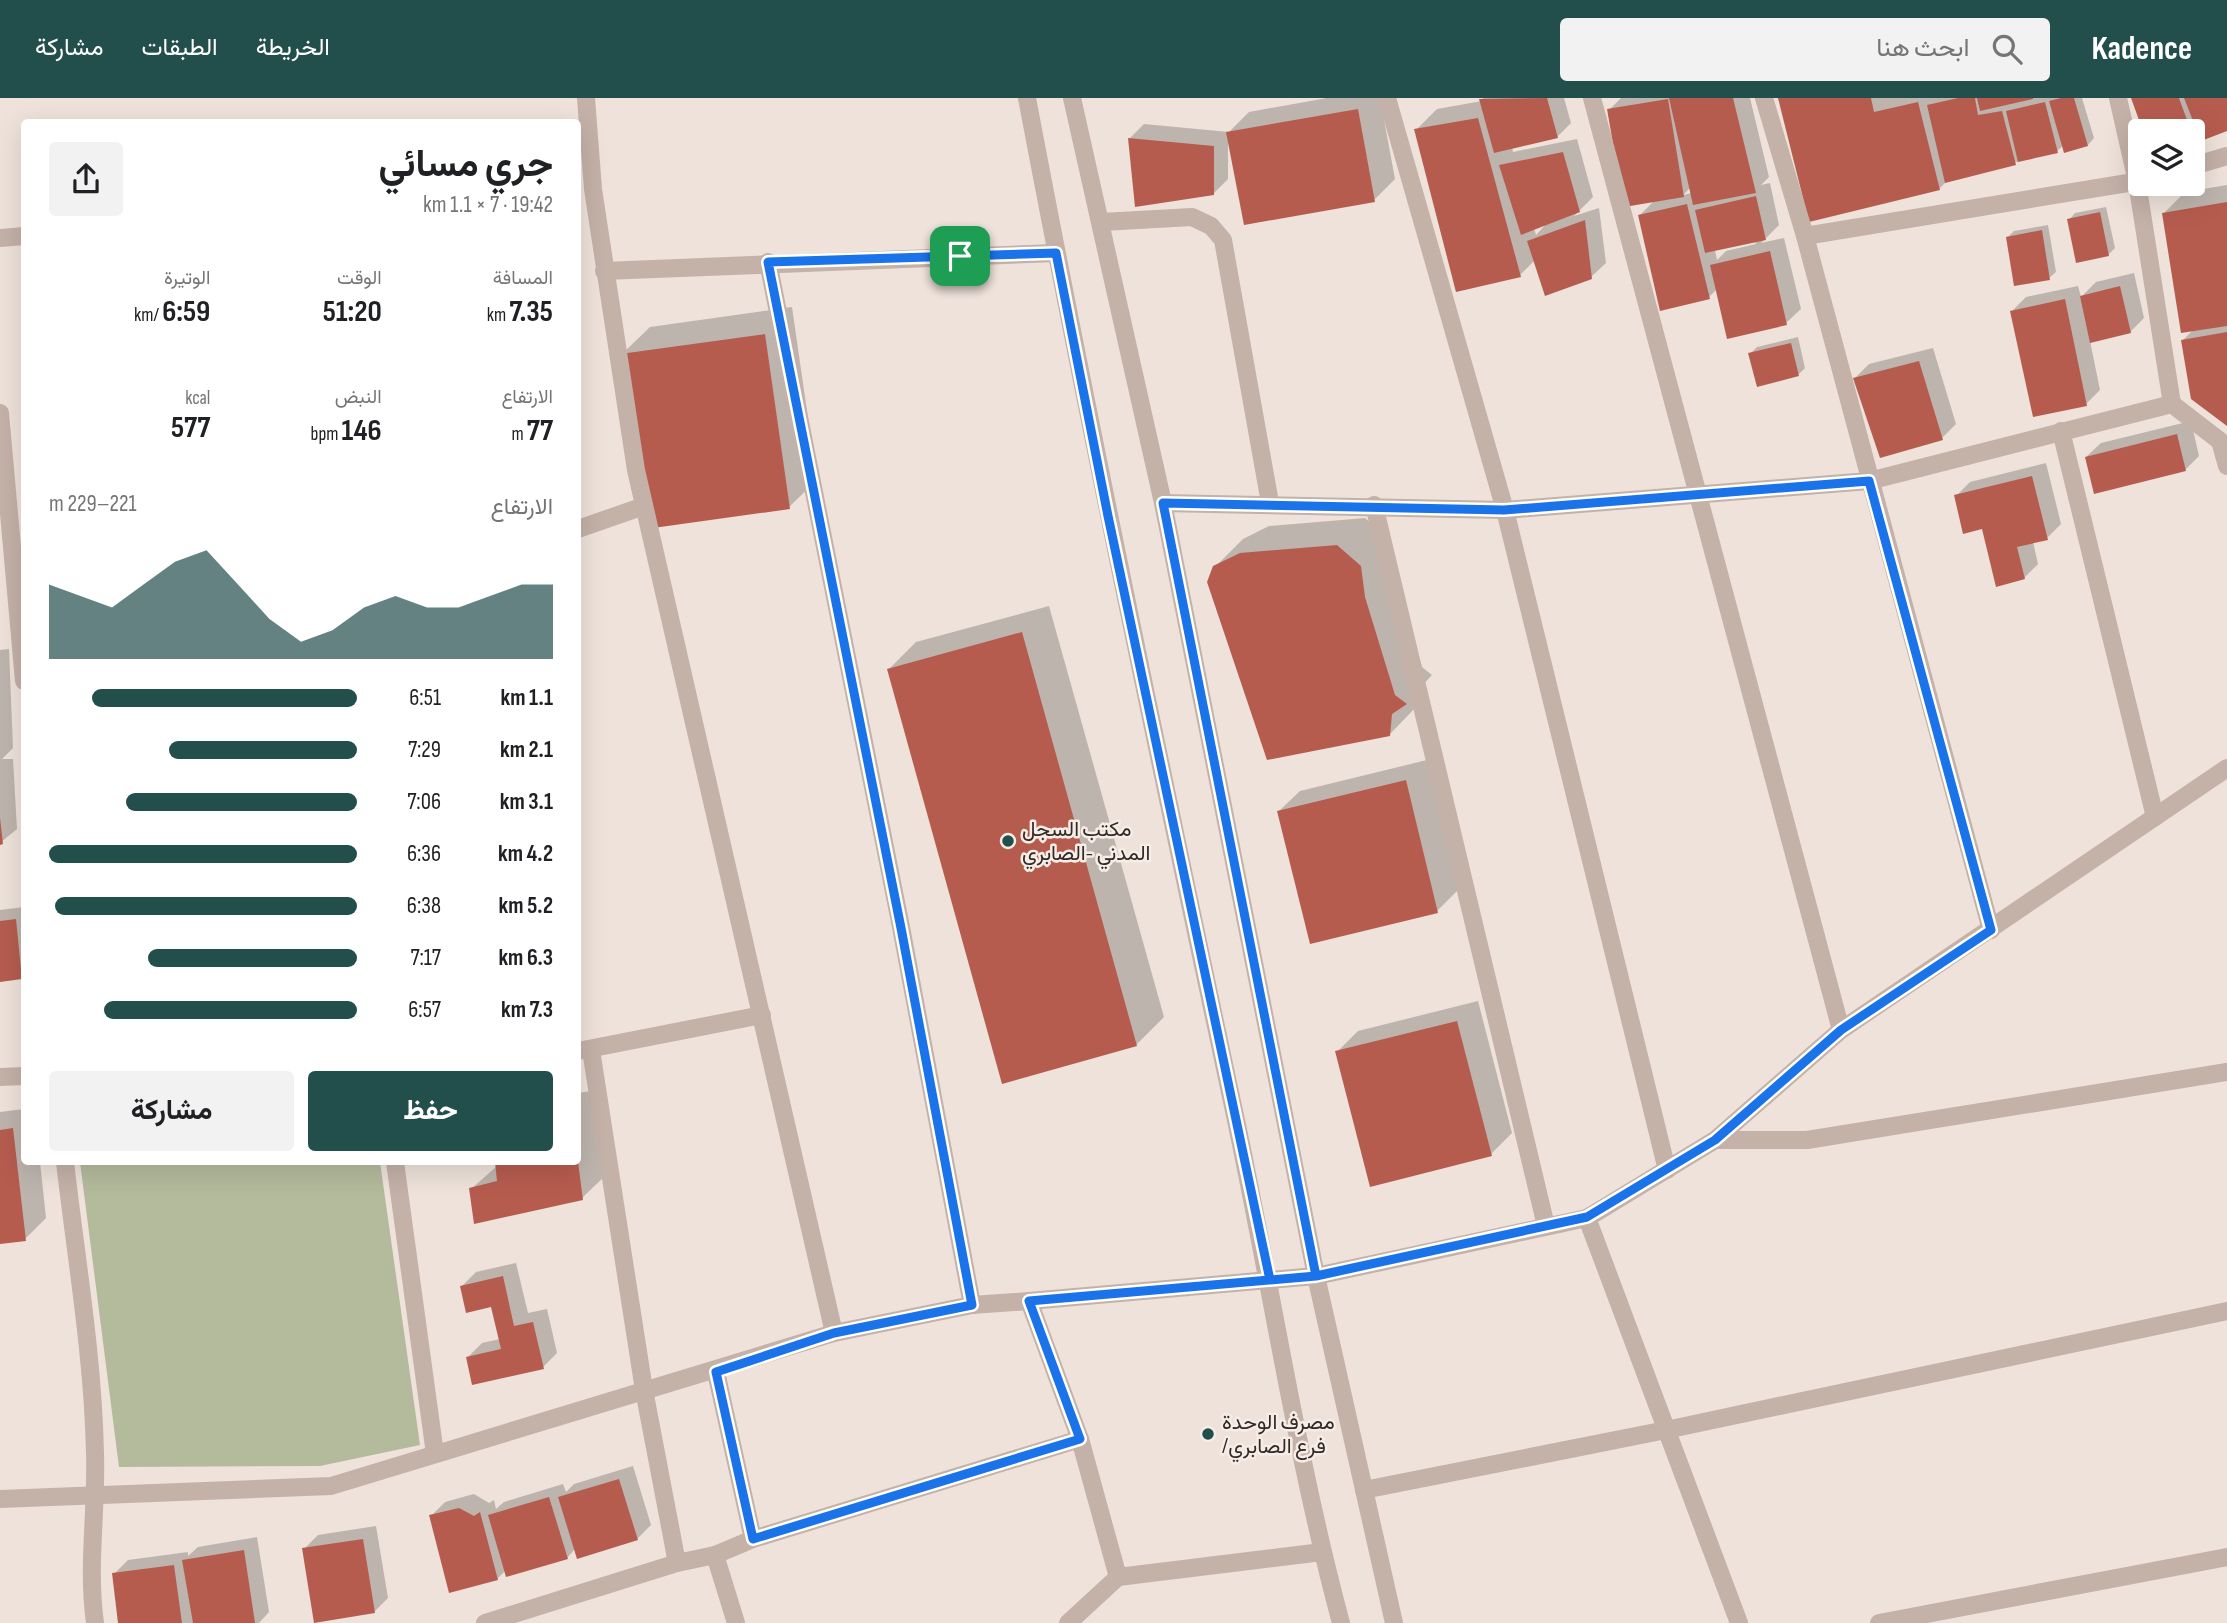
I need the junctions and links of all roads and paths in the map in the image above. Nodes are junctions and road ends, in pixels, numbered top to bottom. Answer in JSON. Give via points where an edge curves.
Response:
{"nodes":[{"id":1,"x":586,"y":98,"type":"edge"},
{"id":2,"x":1027,"y":98,"type":"edge"},
{"id":3,"x":1072,"y":98,"type":"edge"},
{"id":4,"x":1387,"y":98,"type":"edge"},
{"id":5,"x":1592,"y":98,"type":"edge"},
{"id":6,"x":1764,"y":98,"type":"edge"},
{"id":7,"x":2118,"y":98,"type":"edge"},
{"id":8,"x":2128,"y":138,"type":"edge"},
{"id":9,"x":2227,"y":156,"type":"edge"},
{"id":10,"x":2205,"y":162,"type":"edge"},
{"id":11,"x":2128,"y":184,"type":"edge"},
{"id":12,"x":585,"y":190,"type":"edge"},
{"id":13,"x":2141,"y":196,"type":"edge"},
{"id":14,"x":1102,"y":222,"type":"junction"},
{"id":15,"x":21,"y":236,"type":"edge"},
{"id":16,"x":1805,"y":236,"type":"junction"},
{"id":17,"x":0,"y":238,"type":"edge"},
{"id":18,"x":1056,"y":253,"type":"junction"},
{"id":19,"x":768,"y":262,"type":"junction"},
{"id":20,"x":604,"y":271,"type":"junction"},
{"id":21,"x":2172,"y":404,"type":"junction"},
{"id":22,"x":0,"y":413,"type":"edge"},
{"id":23,"x":2061,"y":431,"type":"junction"},
{"id":24,"x":2227,"y":466,"type":"edge"},
{"id":25,"x":1869,"y":481,"type":"junction"},
{"id":26,"x":1697,"y":497,"type":"junction"},
{"id":27,"x":1163,"y":503,"type":"junction"},
{"id":28,"x":1270,"y":503,"type":"junction"},
{"id":29,"x":1374,"y":505,"type":"junction"},
{"id":30,"x":645,"y":506,"type":"junction"},
{"id":31,"x":1504,"y":510,"type":"junction"},
{"id":32,"x":581,"y":528,"type":"edge"},
{"id":33,"x":21,"y":648,"type":"edge"},
{"id":34,"x":2227,"y":768,"type":"edge"},
{"id":35,"x":2155,"y":817,"type":"junction"},
{"id":36,"x":1991,"y":930,"type":"junction"},
{"id":37,"x":762,"y":1015,"type":"junction"},
{"id":38,"x":1841,"y":1030,"type":"junction"},
{"id":39,"x":584,"y":1051,"type":"edge"},
{"id":40,"x":2227,"y":1072,"type":"edge"},
{"id":41,"x":21,"y":1076,"type":"edge"},
{"id":42,"x":0,"y":1077,"type":"edge"},
{"id":43,"x":1715,"y":1140,"type":"junction"},
{"id":44,"x":65,"y":1165,"type":"edge"},
{"id":45,"x":395,"y":1165,"type":"edge"},
{"id":46,"x":1667,"y":1170,"type":"junction"},
{"id":47,"x":1587,"y":1217,"type":"junction"},
{"id":48,"x":1546,"y":1226,"type":"junction"},
{"id":49,"x":1316,"y":1276,"type":"junction"},
{"id":50,"x":1270,"y":1280,"type":"junction"},
{"id":51,"x":1029,"y":1301,"type":"junction"},
{"id":52,"x":972,"y":1305,"type":"junction"},
{"id":53,"x":2227,"y":1311,"type":"edge"},
{"id":54,"x":834,"y":1333,"type":"junction"},
{"id":55,"x":716,"y":1372,"type":"junction"},
{"id":56,"x":643,"y":1390,"type":"junction"},
{"id":57,"x":1667,"y":1430,"type":"junction"},
{"id":58,"x":1080,"y":1439,"type":"junction"},
{"id":59,"x":435,"y":1454,"type":"junction"},
{"id":60,"x":1364,"y":1490,"type":"junction"},
{"id":61,"x":95,"y":1494,"type":"junction"},
{"id":62,"x":0,"y":1499,"type":"edge"},
{"id":63,"x":753,"y":1539,"type":"junction"},
{"id":64,"x":1322,"y":1552,"type":"junction"},
{"id":65,"x":715,"y":1555,"type":"junction"},
{"id":66,"x":2227,"y":1557,"type":"edge"},
{"id":67,"x":677,"y":1563,"type":"junction"},
{"id":68,"x":1118,"y":1577,"type":"junction"},
{"id":69,"x":1982,"y":1615,"type":"edge"},
{"id":70,"x":95,"y":1623,"type":"edge"},
{"id":71,"x":485,"y":1623,"type":"edge"},
{"id":72,"x":736,"y":1623,"type":"edge"},
{"id":73,"x":1068,"y":1623,"type":"edge"},
{"id":74,"x":1341,"y":1623,"type":"edge"},
{"id":75,"x":1394,"y":1623,"type":"edge"},
{"id":76,"x":1739,"y":1623,"type":"edge"},
{"id":77,"x":1879,"y":1623,"type":"edge"}],
"edges":[{"from":1,"to":12,"type":"street"},
{"from":2,"to":18,"type":"street"},
{"from":3,"to":14,"type":"street"},
{"from":4,"to":31,"type":"street"},
{"from":5,"to":26,"type":"street"},
{"from":6,"to":16,"type":"street"},
{"from":7,"to":8,"type":"street"},
{"from":9,"to":10,"type":"street"},
{"from":11,"to":16,"type":"street"},
{"from":12,"to":20,"type":"street"},
{"from":13,"to":21,"type":"street"},
{"from":14,"to":27,"type":"street"},
{"from":14,"to":28,"type":"street","via":[[1192,217],[1211,226],[1223,240]]},
{"from":15,"to":17,"type":"street"},
{"from":16,"to":25,"type":"street"},
{"from":18,"to":19,"type":"street"},
{"from":18,"to":50,"type":"street"},
{"from":19,"to":20,"type":"street"},
{"from":19,"to":52,"type":"street"},
{"from":20,"to":30,"type":"street"},
{"from":21,"to":23,"type":"street"},
{"from":21,"to":24,"type":"street","via":[[2220,442]]},
{"from":22,"to":33,"type":"street"},
{"from":23,"to":25,"type":"street"},
{"from":23,"to":35,"type":"street"},
{"from":25,"to":26,"type":"street"},
{"from":25,"to":36,"type":"street"},
{"from":26,"to":31,"type":"street"},
{"from":26,"to":38,"type":"street"},
{"from":27,"to":28,"type":"street"},
{"from":27,"to":49,"type":"street"},
{"from":28,"to":29,"type":"street"},
{"from":29,"to":31,"type":"street"},
{"from":29,"to":48,"type":"street"},
{"from":30,"to":32,"type":"street"},
{"from":30,"to":37,"type":"street"},
{"from":31,"to":46,"type":"street"},
{"from":34,"to":35,"type":"street"},
{"from":35,"to":36,"type":"street"},
{"from":36,"to":38,"type":"street"},
{"from":37,"to":39,"type":"street"},
{"from":37,"to":54,"type":"street"},
{"from":38,"to":43,"type":"street"},
{"from":39,"to":56,"type":"street"},
{"from":40,"to":43,"type":"street","via":[[1807,1140]]},
{"from":41,"to":42,"type":"street"},
{"from":43,"to":46,"type":"street"},
{"from":44,"to":61,"type":"street","via":[[93,1405]]},
{"from":45,"to":59,"type":"street"},
{"from":46,"to":47,"type":"street"},
{"from":47,"to":48,"type":"street"},
{"from":47,"to":57,"type":"street"},
{"from":48,"to":49,"type":"street"},
{"from":49,"to":50,"type":"street"},
{"from":49,"to":60,"type":"street"},
{"from":50,"to":51,"type":"street"},
{"from":50,"to":64,"type":"street"},
{"from":51,"to":52,"type":"street"},
{"from":51,"to":58,"type":"street"},
{"from":52,"to":54,"type":"street"},
{"from":53,"to":57,"type":"street"},
{"from":54,"to":55,"type":"street"},
{"from":55,"to":56,"type":"street"},
{"from":55,"to":63,"type":"street"},
{"from":56,"to":59,"type":"street"},
{"from":56,"to":67,"type":"street"},
{"from":57,"to":60,"type":"street"},
{"from":57,"to":76,"type":"street"},
{"from":58,"to":63,"type":"street"},
{"from":58,"to":68,"type":"street"},
{"from":59,"to":61,"type":"street","via":[[331,1486]]},
{"from":60,"to":75,"type":"street"},
{"from":61,"to":62,"type":"street"},
{"from":61,"to":70,"type":"street","via":[[91,1585]]},
{"from":63,"to":65,"type":"street"},
{"from":64,"to":68,"type":"street"},
{"from":64,"to":74,"type":"street"},
{"from":65,"to":67,"type":"street"},
{"from":65,"to":72,"type":"street"},
{"from":66,"to":69,"type":"street"},
{"from":67,"to":71,"type":"street"},
{"from":68,"to":73,"type":"street"},
{"from":69,"to":77,"type":"street"}]}
